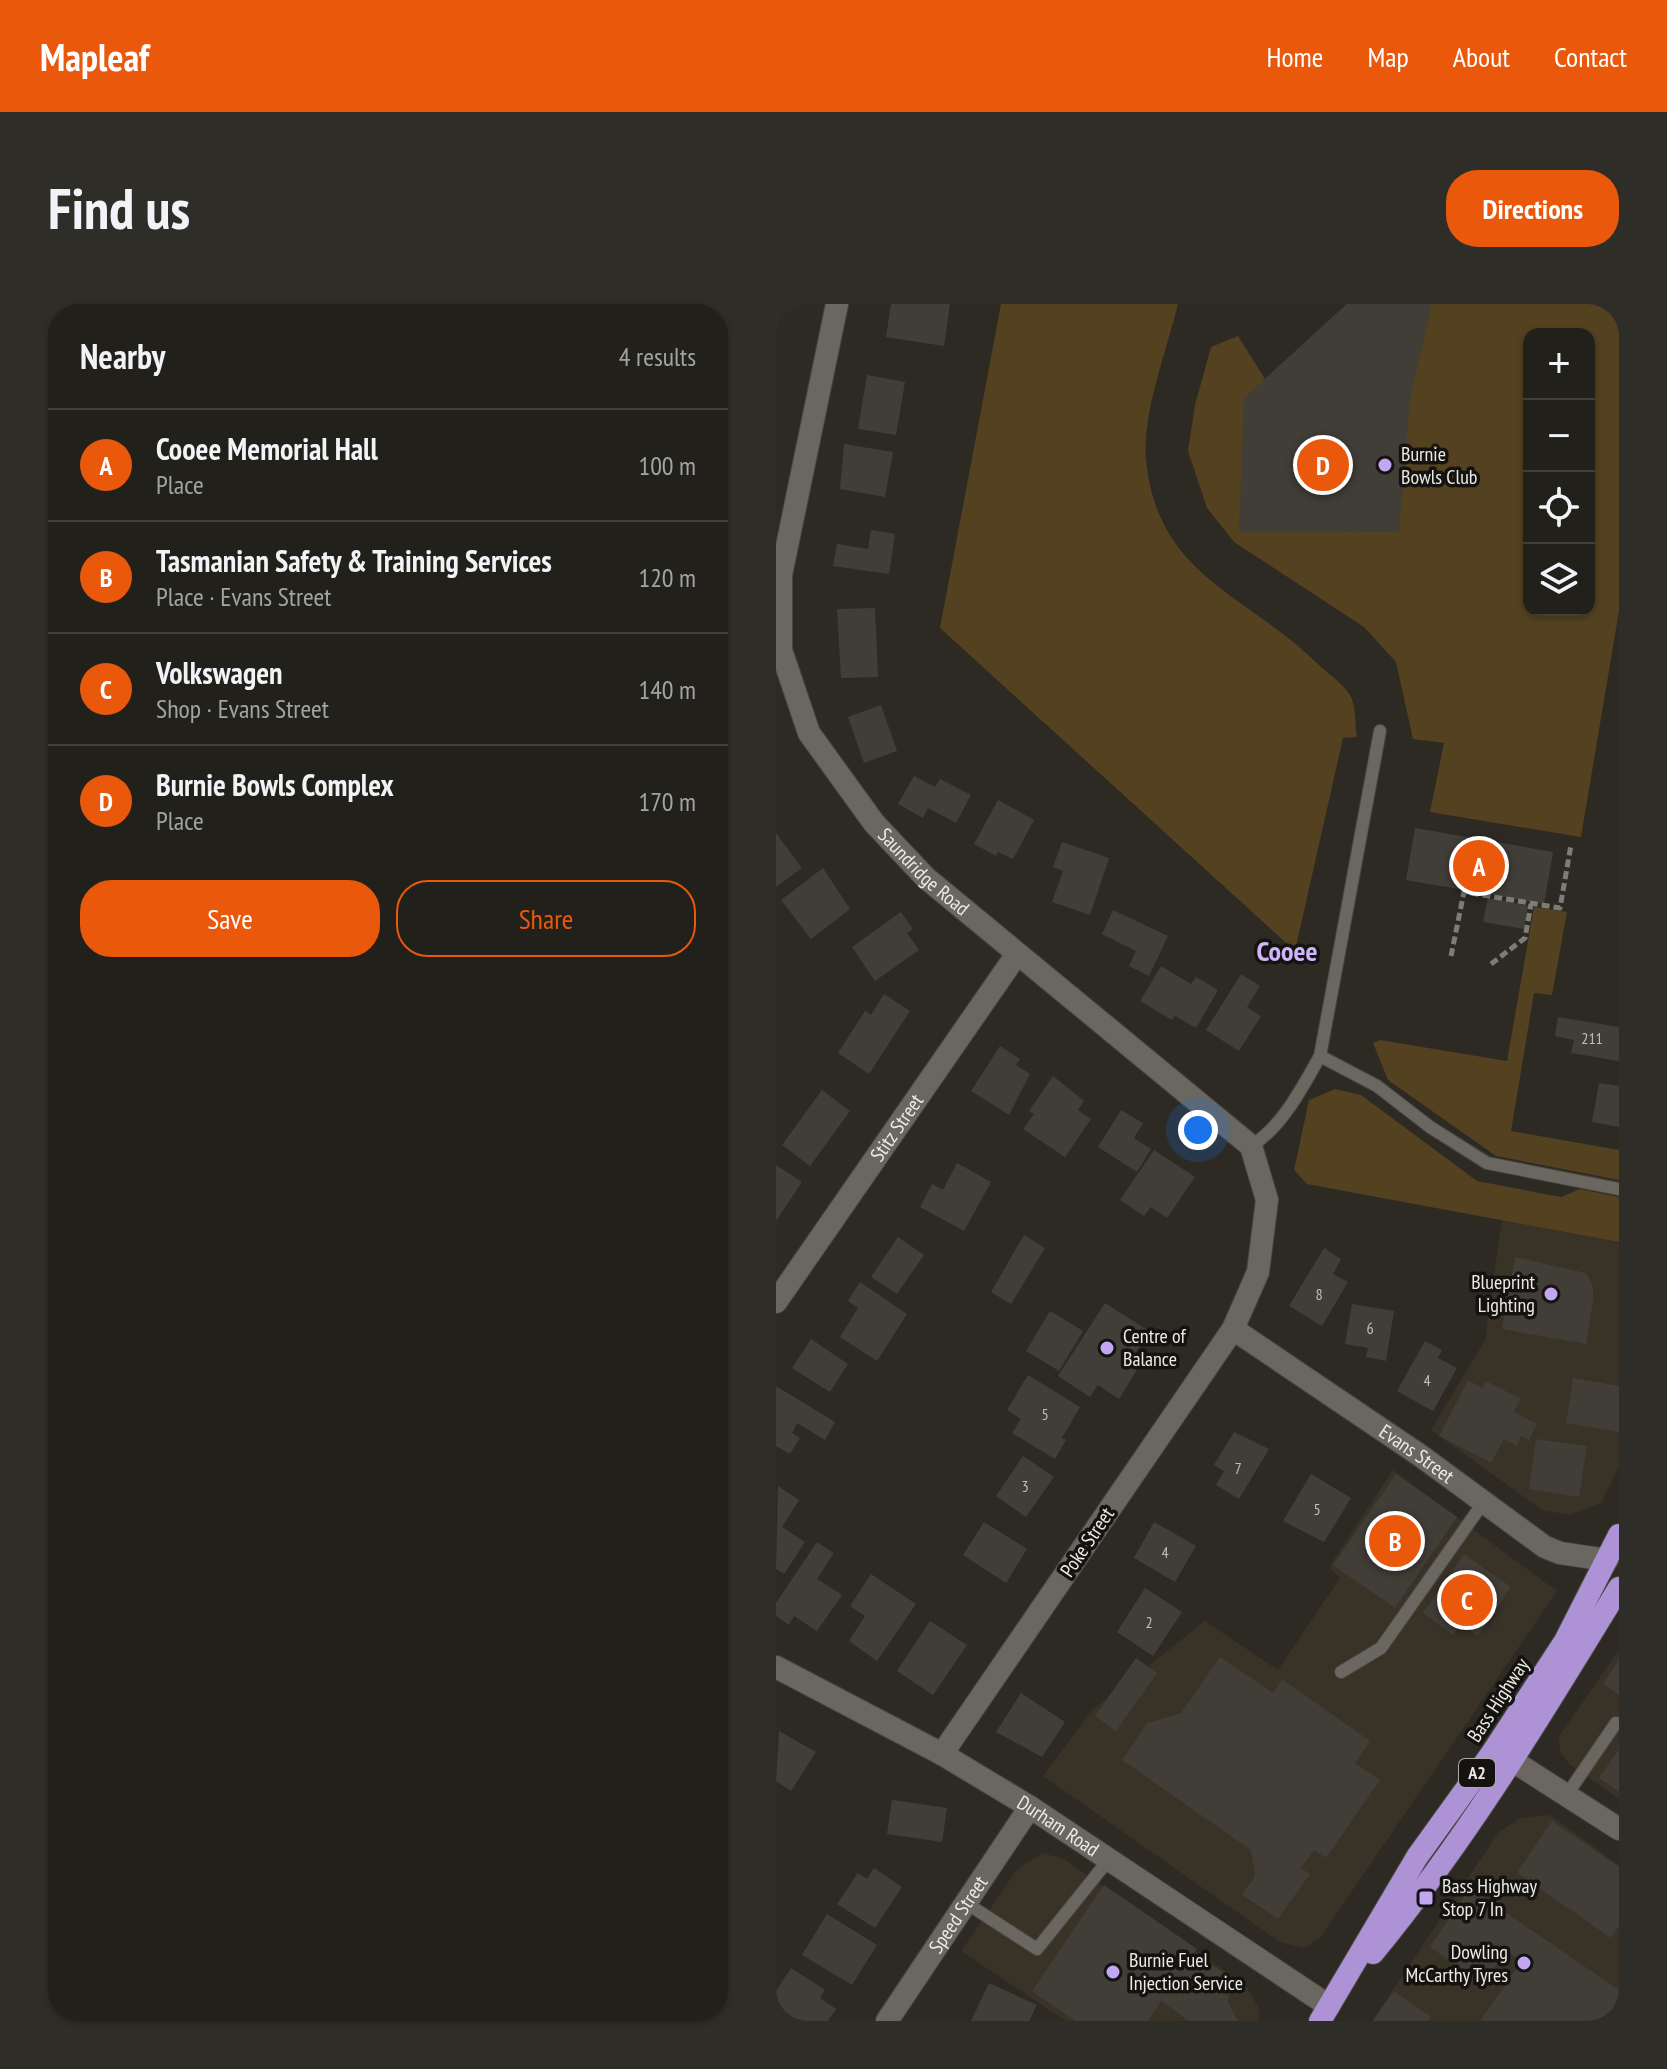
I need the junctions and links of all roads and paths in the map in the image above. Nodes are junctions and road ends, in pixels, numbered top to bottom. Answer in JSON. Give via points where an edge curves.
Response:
{"nodes":[{"id":1,"x":837,"y":304,"type":"edge"},
{"id":2,"x":1380,"y":731,"type":"dead end"},
{"id":3,"x":1571,"y":845,"type":"dead end"},
{"id":4,"x":1531,"y":904,"type":"junction"},
{"id":5,"x":1017,"y":954,"type":"junction"},
{"id":6,"x":1451,"y":956,"type":"dead end"},
{"id":7,"x":1491,"y":964,"type":"dead end"},
{"id":8,"x":1320,"y":1056,"type":"junction"},
{"id":9,"x":1251,"y":1146,"type":"junction"},
{"id":10,"x":1619,"y":1189,"type":"edge"},
{"id":11,"x":776,"y":1302,"type":"edge"},
{"id":12,"x":1233,"y":1329,"type":"junction"},
{"id":13,"x":1483,"y":1503,"type":"junction"},
{"id":14,"x":1619,"y":1535,"type":"edge"},
{"id":15,"x":1607,"y":1560,"type":"junction"},
{"id":16,"x":1619,"y":1588,"type":"edge"},
{"id":17,"x":776,"y":1667,"type":"edge"},
{"id":18,"x":1341,"y":1672,"type":"dead end"},
{"id":19,"x":1616,"y":1723,"type":"dead end"},
{"id":20,"x":942,"y":1754,"type":"junction"},
{"id":21,"x":1513,"y":1761,"type":"junction"},
{"id":22,"x":1568,"y":1793,"type":"junction"},
{"id":23,"x":1030,"y":1807,"type":"junction"},
{"id":24,"x":1619,"y":1829,"type":"edge"},
{"id":25,"x":1110,"y":1858,"type":"junction"},
{"id":26,"x":966,"y":1903,"type":"junction"},
{"id":27,"x":1324,"y":2014,"type":"edge"},
{"id":28,"x":887,"y":2021,"type":"edge"}],
"edges":[{"from":1,"to":5,"type":"street","name":"Saundridge Road","via":[[781,575],[781,650],[809,733],[874,823],[926,878]]},
{"from":2,"to":8,"type":"lane"},
{"from":3,"to":4,"type":"path","via":[[1560,908]]},
{"from":4,"to":6,"type":"path","via":[[1464,892]]},
{"from":4,"to":7,"type":"path","via":[[1525,938]]},
{"from":5,"to":9,"type":"street","name":"Saundridge Road"},
{"from":5,"to":11,"type":"street","name":"Stitz Street"},
{"from":8,"to":9,"type":"lane","via":[[1302,1089]]},
{"from":8,"to":10,"type":"lane","via":[[1377,1086],[1487,1163]]},
{"from":9,"to":12,"type":"street","via":[[1267,1200],[1258,1272]]},
{"from":12,"to":13,"type":"street","name":"Evans Street"},
{"from":12,"to":20,"type":"street","name":"Poke Street"},
{"from":13,"to":15,"type":"street","name":"Evans Street","via":[[1545,1547]]},
{"from":13,"to":18,"type":"lane","via":[[1381,1648]]},
{"from":14,"to":15,"type":"highway","name":"Bass Highway","number":"A2"},
{"from":15,"to":27,"type":"highway","name":"Bass Highway","number":"A2","via":[[1565,1641],[1417,1857]]},
{"from":16,"to":21,"type":"highway","number":"A2"},
{"from":17,"to":20,"type":"street","name":"Durham Road"},
{"from":19,"to":22,"type":"lane"},
{"from":20,"to":23,"type":"street","name":"Durham Road"},
{"from":21,"to":22,"type":"street"},
{"from":21,"to":27,"type":"highway","number":"A2","via":[[1407,1911]]},
{"from":22,"to":24,"type":"street"},
{"from":23,"to":25,"type":"street","name":"Durham Road"},
{"from":23,"to":26,"type":"street","name":"Speed Street"},
{"from":25,"to":26,"type":"lane","via":[[1037,1949]]},
{"from":25,"to":27,"type":"street","name":"Durham Road"},
{"from":26,"to":28,"type":"street","name":"Speed Street"}]}
